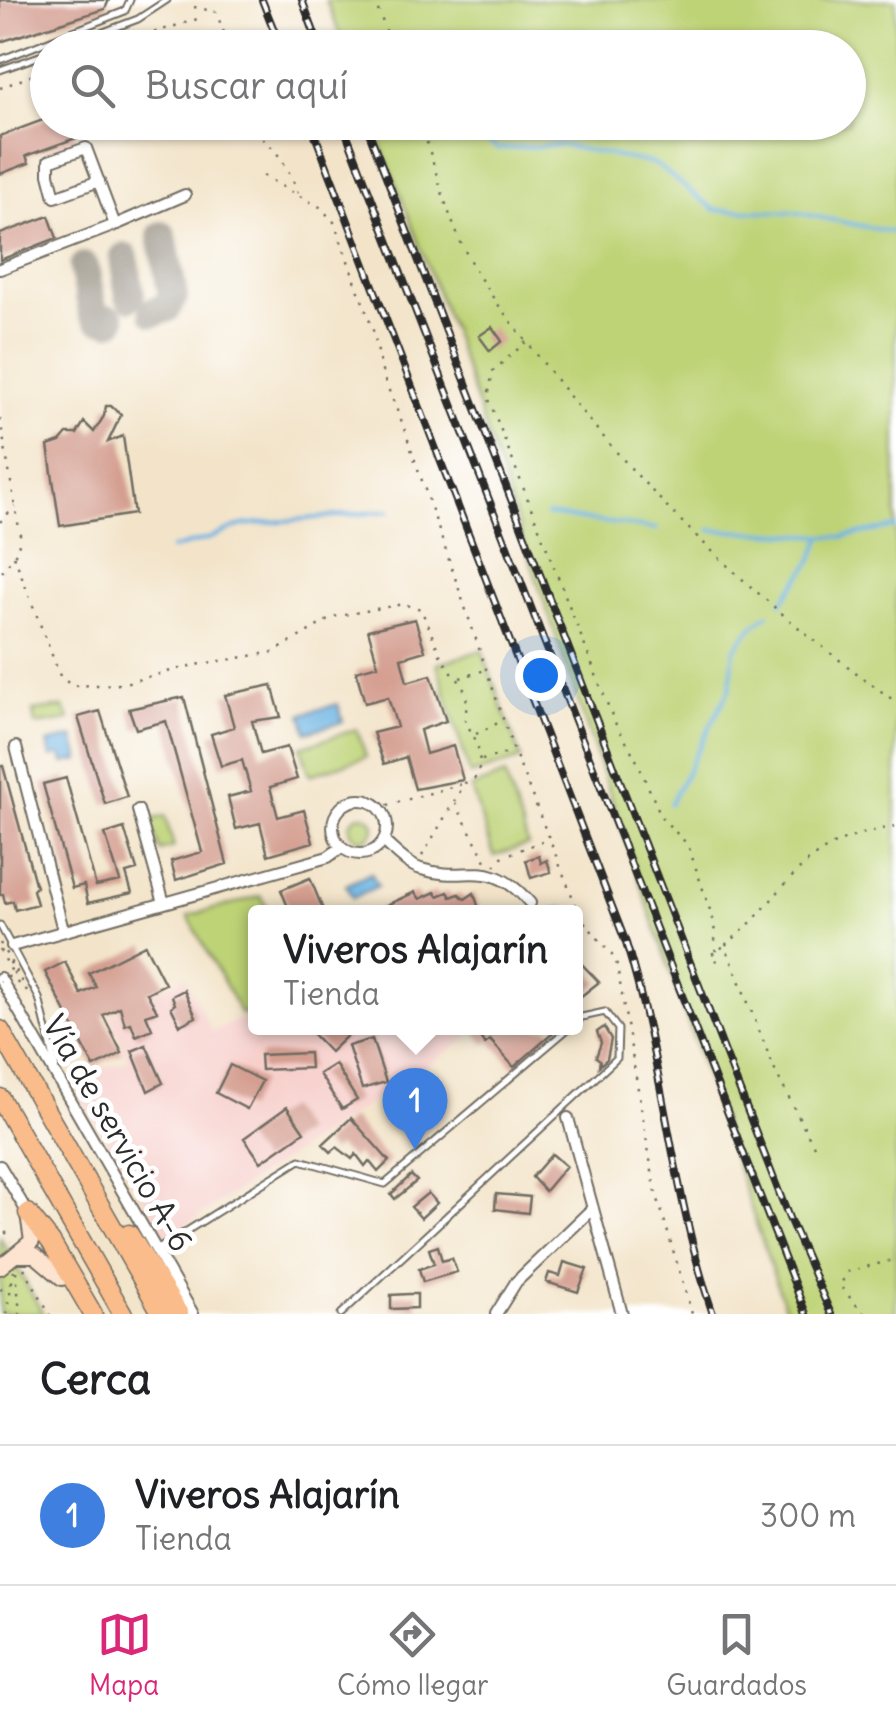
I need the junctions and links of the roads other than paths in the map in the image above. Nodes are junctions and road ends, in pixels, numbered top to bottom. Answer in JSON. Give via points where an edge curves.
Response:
{"nodes":[{"id":1,"x":130,"y":0,"type":"edge"},
{"id":2,"x":167,"y":0,"type":"edge"},
{"id":3,"x":77,"y":30,"type":"edge"},
{"id":4,"x":109,"y":30,"type":"edge"},
{"id":5,"x":30,"y":48,"type":"edge"},
{"id":6,"x":30,"y":59,"type":"edge"},
{"id":7,"x":0,"y":60,"type":"edge"},
{"id":8,"x":0,"y":70,"type":"edge"},
{"id":9,"x":99,"y":181,"type":"junction"},
{"id":10,"x":185,"y":196,"type":"dead end"},
{"id":11,"x":116,"y":224,"type":"junction"},
{"id":12,"x":0,"y":269,"type":"edge"},
{"id":13,"x":16,"y":747,"type":"dead end"},
{"id":14,"x":138,"y":810,"type":"dead end"},
{"id":15,"x":383,"y":841,"type":"junction"},
{"id":16,"x":342,"y":847,"type":"junction"},
{"id":17,"x":164,"y":903,"type":"junction"},
{"id":18,"x":530,"y":903,"type":"dead end"},
{"id":19,"x":0,"y":925,"type":"edge"},
{"id":20,"x":63,"y":930,"type":"junction"},
{"id":21,"x":6,"y":944,"type":"edge"},
{"id":22,"x":0,"y":980,"type":"edge"},
{"id":23,"x":583,"y":1016,"type":"edge"},
{"id":24,"x":0,"y":1030,"type":"edge"},
{"id":25,"x":561,"y":1035,"type":"edge"},
{"id":26,"x":60,"y":1084,"type":"junction"},
{"id":27,"x":0,"y":1098,"type":"edge"},
{"id":28,"x":42,"y":1105,"type":"junction"},
{"id":29,"x":568,"y":1118,"type":"dead end"},
{"id":30,"x":0,"y":1166,"type":"edge"},
{"id":31,"x":593,"y":1208,"type":"junction"},
{"id":32,"x":28,"y":1213,"type":"junction"},
{"id":33,"x":158,"y":1249,"type":"junction"},
{"id":34,"x":16,"y":1257,"type":"junction"},
{"id":35,"x":0,"y":1267,"type":"edge"},
{"id":36,"x":62,"y":1278,"type":"junction"},
{"id":37,"x":83,"y":1314,"type":"edge"},
{"id":38,"x":93,"y":1314,"type":"edge"},
{"id":39,"x":123,"y":1314,"type":"edge"},
{"id":40,"x":162,"y":1314,"type":"edge"},
{"id":41,"x":179,"y":1314,"type":"edge"},
{"id":42,"x":193,"y":1314,"type":"edge"},
{"id":43,"x":341,"y":1314,"type":"edge"},
{"id":44,"x":496,"y":1314,"type":"edge"},
{"id":45,"x":622,"y":1314,"type":"edge"}],
"edges":[{"from":1,"to":3,"type":"lane","via":[[125,11]]},
{"from":2,"to":4,"type":"lane"},
{"from":5,"to":7,"type":"lane"},
{"from":6,"to":8,"type":"lane"},
{"from":9,"to":9,"type":"street","via":[[86,148],[50,161],[56,197]]},
{"from":9,"to":11,"type":"street"},
{"from":10,"to":11,"type":"street"},
{"from":11,"to":12,"type":"street"},
{"from":13,"to":20,"type":"street"},
{"from":14,"to":17,"type":"street"},
{"from":15,"to":16,"type":"street","via":[[364,854]]},
{"from":15,"to":16,"type":"street","via":[[384,815],[363,800],[342,806],[333,826]]},
{"from":15,"to":18,"type":"street","via":[[416,867],[494,870]]},
{"from":16,"to":17,"type":"street","via":[[328,858]]},
{"from":17,"to":20,"type":"street"},
{"from":19,"to":21,"type":"lane"},
{"from":20,"to":21,"type":"street"},
{"from":21,"to":26,"type":"lane","via":[[40,998]]},
{"from":22,"to":26,"type":"street","name":"Vía de servicio A-6"},
{"from":23,"to":43,"type":"lane","via":[[605,1012],[618,1029],[617,1058]]},
{"from":24,"to":28,"type":"highway"},
{"from":25,"to":33,"type":"lane","via":[[385,1184],[300,1160]]},
{"from":26,"to":33,"type":"street","name":"Vía de servicio A-6"},
{"from":27,"to":39,"type":"highway"},
{"from":28,"to":40,"type":"highway"},
{"from":28,"to":41,"type":"highway"},
{"from":29,"to":31,"type":"street"},
{"from":30,"to":32,"type":"street"},
{"from":31,"to":44,"type":"street","via":[[516,1282]]},
{"from":31,"to":45,"type":"street"},
{"from":32,"to":34,"type":"street","via":[[32,1241]]},
{"from":32,"to":36,"type":"street"},
{"from":32,"to":38,"type":"highway"},
{"from":33,"to":42,"type":"street","name":"Vía de servicio A-6"},
{"from":34,"to":35,"type":"street"},
{"from":34,"to":36,"type":"street","via":[[36,1256]]},
{"from":36,"to":37,"type":"street"}]}
